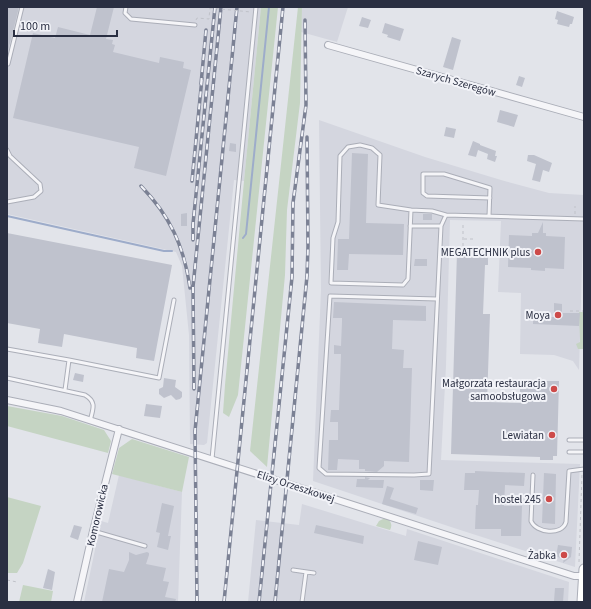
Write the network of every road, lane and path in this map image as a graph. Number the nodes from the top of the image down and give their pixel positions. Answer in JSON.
{"nodes":[{"id":1,"x":22,"y":7,"type":"edge"},
{"id":2,"x":126,"y":7,"type":"edge"},
{"id":3,"x":256,"y":7,"type":"edge"},
{"id":4,"x":251,"y":12,"type":"dead end"},
{"id":5,"x":201,"y":18,"type":"dead end"},
{"id":6,"x":195,"y":25,"type":"dead end"},
{"id":7,"x":328,"y":45,"type":"dead end"},
{"id":8,"x":8,"y":64,"type":"dead end"},
{"id":9,"x":584,"y":117,"type":"edge"},
{"id":10,"x":7,"y":150,"type":"edge"},
{"id":11,"x":490,"y":198,"type":"junction"},
{"id":12,"x":7,"y":202,"type":"edge"},
{"id":13,"x":575,"y":206,"type":"dead end"},
{"id":14,"x":411,"y":210,"type":"junction"},
{"id":15,"x":576,"y":212,"type":"dead end"},
{"id":16,"x":446,"y":215,"type":"junction"},
{"id":17,"x":489,"y":216,"type":"junction"},
{"id":18,"x":584,"y":219,"type":"edge"},
{"id":19,"x":464,"y":224,"type":"dead end"},
{"id":20,"x":410,"y":226,"type":"junction"},
{"id":21,"x":441,"y":226,"type":"junction"},
{"id":22,"x":463,"y":239,"type":"junction"},
{"id":23,"x":474,"y":239,"type":"dead end"},
{"id":24,"x":453,"y":248,"type":"dead end"},
{"id":25,"x":437,"y":299,"type":"junction"},
{"id":26,"x":174,"y":300,"type":"dead end"},
{"id":27,"x":570,"y":311,"type":"dead end"},
{"id":28,"x":584,"y":311,"type":"edge"},
{"id":29,"x":7,"y":348,"type":"edge"},
{"id":30,"x":69,"y":360,"type":"junction"},
{"id":31,"x":7,"y":378,"type":"edge"},
{"id":32,"x":65,"y":390,"type":"junction"},
{"id":33,"x":7,"y":400,"type":"edge"},
{"id":34,"x":90,"y":421,"type":"junction"},
{"id":35,"x":119,"y":429,"type":"junction"},
{"id":36,"x":569,"y":440,"type":"dead end"},
{"id":37,"x":584,"y":440,"type":"edge"},
{"id":38,"x":568,"y":452,"type":"dead end"},
{"id":39,"x":584,"y":452,"type":"edge"},
{"id":40,"x":212,"y":459,"type":"junction"},
{"id":41,"x":583,"y":469,"type":"edge"},
{"id":42,"x":533,"y":475,"type":"dead end"},
{"id":43,"x":93,"y":531,"type":"junction"},
{"id":44,"x":145,"y":546,"type":"dead end"},
{"id":45,"x":582,"y":566,"type":"edge"},
{"id":46,"x":293,"y":570,"type":"dead end"},
{"id":47,"x":306,"y":572,"type":"junction"},
{"id":48,"x":314,"y":573,"type":"dead end"},
{"id":49,"x":584,"y":576,"type":"edge"},
{"id":50,"x":7,"y":580,"type":"edge"},
{"id":51,"x":17,"y":582,"type":"dead end"},
{"id":52,"x":77,"y":602,"type":"edge"},
{"id":53,"x":302,"y":602,"type":"edge"},
{"id":54,"x":582,"y":602,"type":"edge"}],
"edges":[{"from":1,"to":8,"type":"lane"},
{"from":2,"to":6,"type":"lane"},
{"from":3,"to":40,"type":"lane"},
{"from":4,"to":5,"type":"path","bridge":true},
{"from":7,"to":9,"type":"street","name":"Szarych Szeregów"},
{"from":10,"to":12,"type":"lane"},
{"from":11,"to":11,"type":"lane"},
{"from":11,"to":17,"type":"lane"},
{"from":13,"to":15,"type":"path"},
{"from":14,"to":16,"type":"lane"},
{"from":14,"to":20,"type":"lane"},
{"from":14,"to":20,"type":"lane"},
{"from":16,"to":17,"type":"lane"},
{"from":16,"to":21,"type":"lane"},
{"from":17,"to":18,"type":"lane"},
{"from":19,"to":22,"type":"path"},
{"from":20,"to":21,"type":"lane"},
{"from":21,"to":25,"type":"lane"},
{"from":22,"to":23,"type":"path"},
{"from":22,"to":24,"type":"path"},
{"from":25,"to":25,"type":"lane"},
{"from":26,"to":30,"type":"lane"},
{"from":27,"to":28,"type":"path"},
{"from":29,"to":30,"type":"lane"},
{"from":30,"to":32,"type":"lane"},
{"from":31,"to":32,"type":"lane"},
{"from":32,"to":34,"type":"lane"},
{"from":33,"to":34,"type":"street","name":"Elizy Orzeszkowej"},
{"from":34,"to":35,"type":"street","name":"Elizy Orzeszkowej"},
{"from":35,"to":40,"type":"street","name":"Elizy Orzeszkowej"},
{"from":35,"to":43,"type":"street","name":"Komorowicka"},
{"from":36,"to":37,"type":"lane"},
{"from":38,"to":39,"type":"lane"},
{"from":40,"to":49,"type":"street","name":"Elizy Orzeszkowej"},
{"from":41,"to":42,"type":"lane"},
{"from":41,"to":45,"type":"path"},
{"from":43,"to":44,"type":"lane"},
{"from":43,"to":52,"type":"street","name":"Komorowicka"},
{"from":45,"to":49,"type":"street"},
{"from":46,"to":47,"type":"lane"},
{"from":47,"to":48,"type":"lane"},
{"from":47,"to":53,"type":"lane"},
{"from":49,"to":54,"type":"street"},
{"from":50,"to":51,"type":"path"}]}
